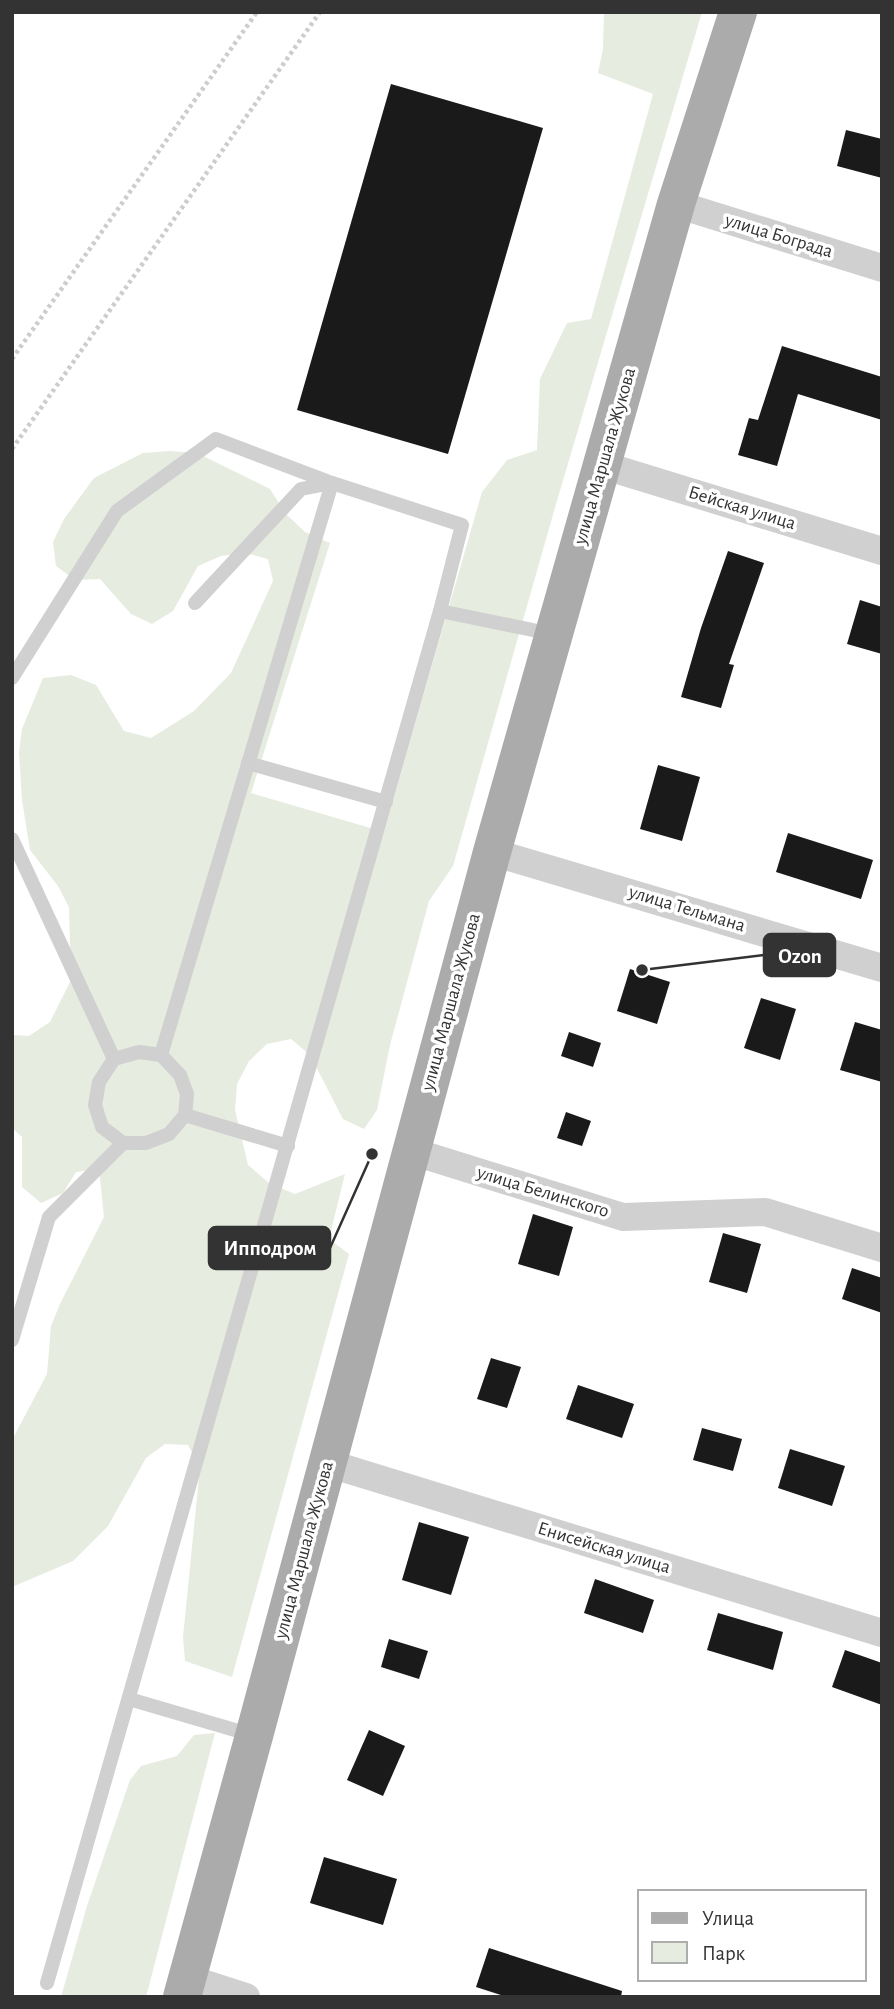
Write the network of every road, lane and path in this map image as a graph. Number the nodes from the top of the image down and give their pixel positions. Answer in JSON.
{"nodes":[{"id":1,"x":257,"y":12,"type":"edge"},
{"id":2,"x":320,"y":12,"type":"edge"},
{"id":3,"x":738,"y":12,"type":"edge"},
{"id":4,"x":676,"y":204,"type":"junction"},
{"id":5,"x":882,"y":268,"type":"edge"},
{"id":6,"x":12,"y":359,"type":"edge"},
{"id":7,"x":12,"y":449,"type":"edge"},
{"id":8,"x":602,"y":465,"type":"junction"},
{"id":9,"x":332,"y":483,"type":"junction"},
{"id":10,"x":882,"y":551,"type":"edge"},
{"id":11,"x":195,"y":603,"type":"dead end"},
{"id":12,"x":440,"y":611,"type":"junction"},
{"id":13,"x":554,"y":635,"type":"junction"},
{"id":14,"x":12,"y":678,"type":"edge"},
{"id":15,"x":248,"y":764,"type":"junction"},
{"id":16,"x":386,"y":802,"type":"junction"},
{"id":17,"x":12,"y":839,"type":"edge"},
{"id":18,"x":492,"y":852,"type":"junction"},
{"id":19,"x":882,"y":968,"type":"edge"},
{"id":20,"x":161,"y":1055,"type":"junction"},
{"id":21,"x":114,"y":1059,"type":"junction"},
{"id":22,"x":185,"y":1115,"type":"junction"},
{"id":23,"x":123,"y":1143,"type":"junction"},
{"id":24,"x":288,"y":1146,"type":"junction"},
{"id":25,"x":411,"y":1152,"type":"junction"},
{"id":26,"x":882,"y":1248,"type":"edge"},
{"id":27,"x":12,"y":1340,"type":"edge"},
{"id":28,"x":327,"y":1463,"type":"junction"},
{"id":29,"x":882,"y":1633,"type":"edge"},
{"id":30,"x":129,"y":1699,"type":"junction"},
{"id":31,"x":254,"y":1736,"type":"junction"},
{"id":32,"x":47,"y":1983,"type":"dead end"},
{"id":33,"x":184,"y":1987,"type":"edge"},
{"id":34,"x":246,"y":1997,"type":"edge"}],
"edges":[{"from":1,"to":6,"type":"path"},
{"from":2,"to":7,"type":"path"},
{"from":3,"to":4,"type":"main road","name":"улица Маршала Жукова"},
{"from":4,"to":5,"type":"street","name":"улица Бограда"},
{"from":4,"to":8,"type":"main road","name":"улица Маршала Жукова"},
{"from":8,"to":10,"type":"street","name":"Бейская улица"},
{"from":8,"to":13,"type":"main road","name":"улица Маршала Жукова"},
{"from":9,"to":11,"type":"lane"},
{"from":9,"to":12,"type":"lane"},
{"from":9,"to":14,"type":"lane"},
{"from":9,"to":15,"type":"lane"},
{"from":12,"to":13,"type":"lane"},
{"from":12,"to":16,"type":"lane"},
{"from":13,"to":18,"type":"main road","name":"улица Маршала Жукова"},
{"from":15,"to":16,"type":"lane"},
{"from":15,"to":20,"type":"lane"},
{"from":16,"to":24,"type":"lane"},
{"from":17,"to":21,"type":"lane"},
{"from":18,"to":19,"type":"street","name":"улица Тельмана"},
{"from":18,"to":25,"type":"main road","name":"улица Маршала Жукова"},
{"from":20,"to":21,"type":"lane"},
{"from":20,"to":22,"type":"lane"},
{"from":21,"to":23,"type":"lane"},
{"from":22,"to":23,"type":"lane"},
{"from":22,"to":24,"type":"lane"},
{"from":23,"to":27,"type":"lane"},
{"from":24,"to":30,"type":"lane"},
{"from":25,"to":26,"type":"street","name":"улица Белинского"},
{"from":25,"to":28,"type":"main road","name":"улица Маршала Жукова"},
{"from":28,"to":29,"type":"street","name":"Енисейская улица"},
{"from":28,"to":31,"type":"main road","name":"улица Маршала Жукова"},
{"from":30,"to":31,"type":"lane"},
{"from":30,"to":32,"type":"lane"},
{"from":31,"to":33,"type":"main road","name":"улица Маршала Жукова"},
{"from":33,"to":34,"type":"street"}]}
